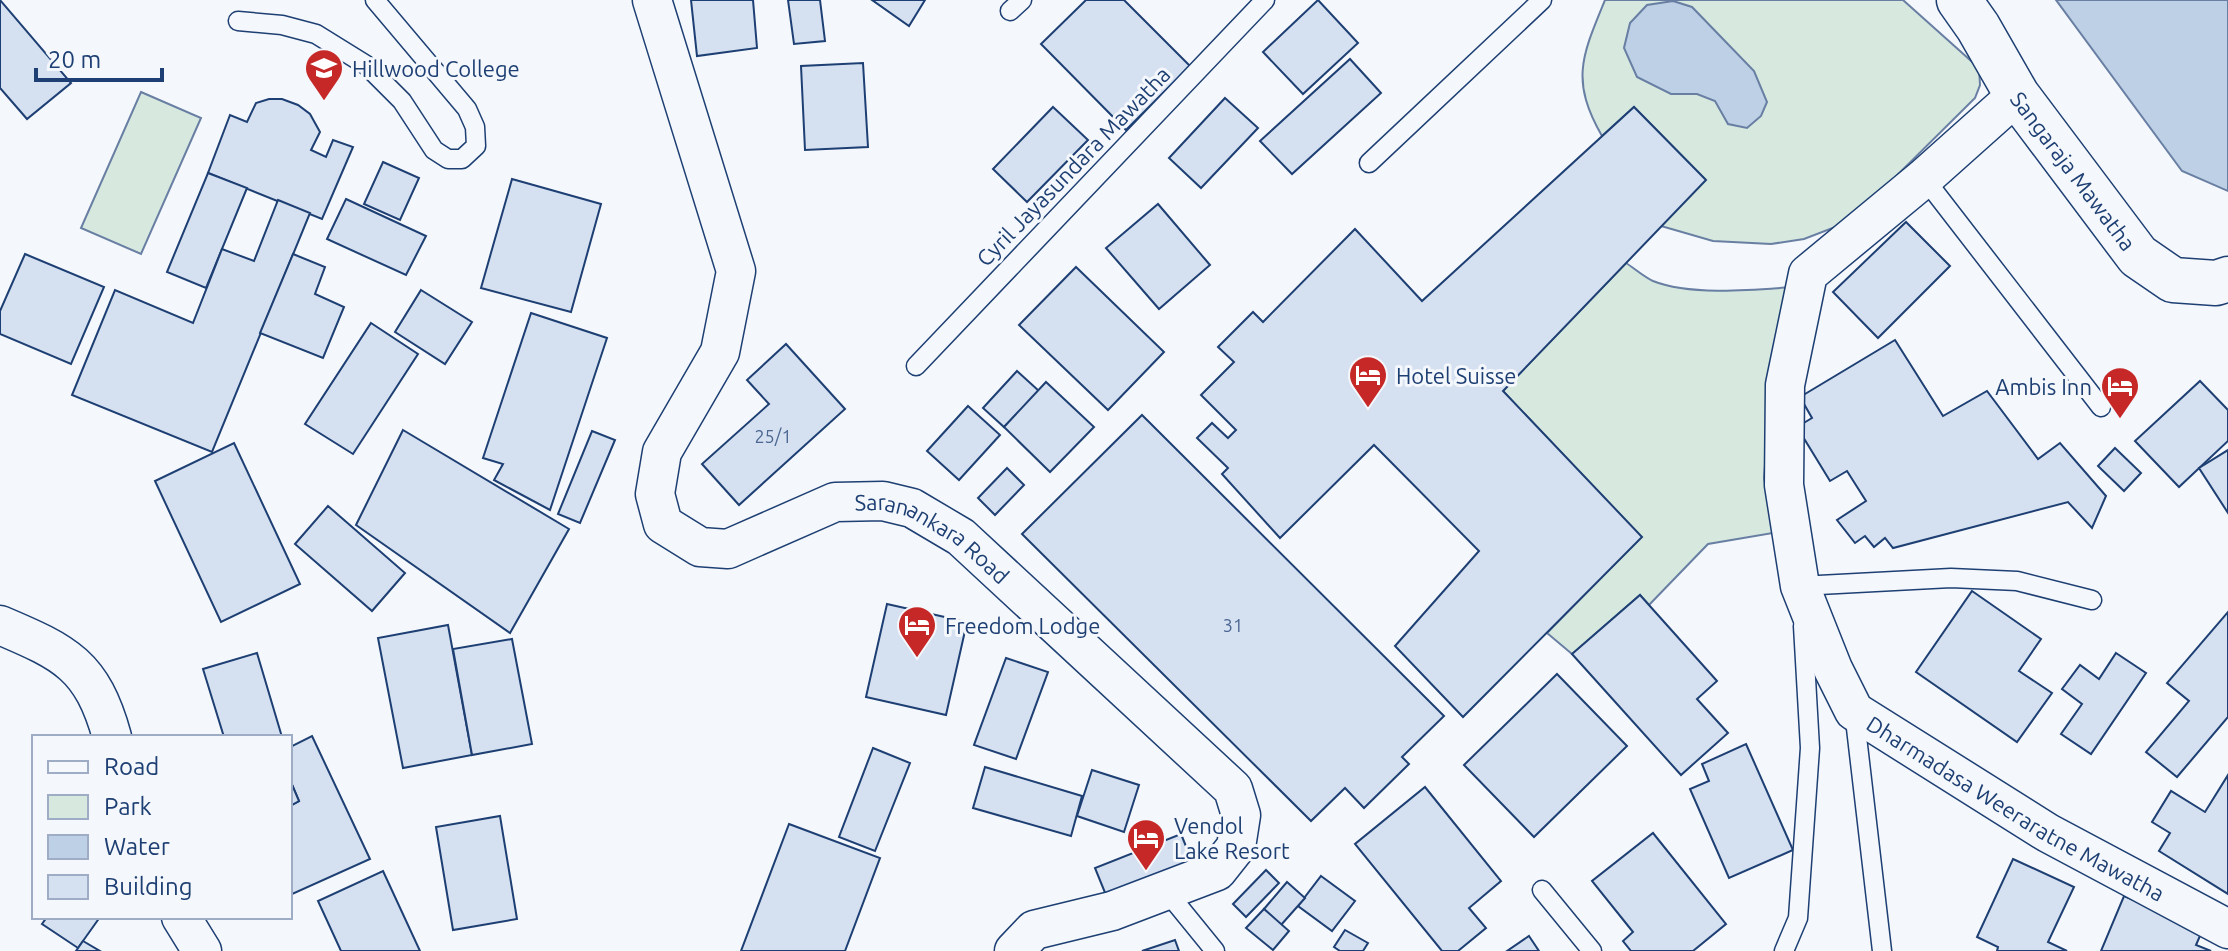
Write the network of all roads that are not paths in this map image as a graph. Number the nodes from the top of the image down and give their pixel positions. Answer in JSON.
{"nodes":[{"id":1,"x":375,"y":0,"type":"edge"},
{"id":2,"x":652,"y":0,"type":"edge"},
{"id":3,"x":1265,"y":0,"type":"edge"},
{"id":4,"x":1542,"y":0,"type":"edge"},
{"id":5,"x":1959,"y":0,"type":"edge"},
{"id":6,"x":238,"y":21,"type":"dead end"},
{"id":7,"x":2017,"y":95,"type":"junction"},
{"id":8,"x":1369,"y":163,"type":"dead end"},
{"id":9,"x":1924,"y":178,"type":"junction"},
{"id":10,"x":2228,"y":279,"type":"edge"},
{"id":11,"x":916,"y":366,"type":"dead end"},
{"id":12,"x":2101,"y":407,"type":"dead end"},
{"id":13,"x":1800,"y":586,"type":"junction"},
{"id":14,"x":2092,"y":600,"type":"dead end"},
{"id":15,"x":0,"y":625,"type":"edge"},
{"id":16,"x":1854,"y":711,"type":"junction"},
{"id":17,"x":111,"y":735,"type":"edge"},
{"id":18,"x":1542,"y":890,"type":"dead end"},
{"id":19,"x":1167,"y":892,"type":"junction"},
{"id":20,"x":182,"y":919,"type":"edge"},
{"id":21,"x":2228,"y":929,"type":"edge"},
{"id":22,"x":202,"y":951,"type":"edge"},
{"id":23,"x":1014,"y":951,"type":"edge"},
{"id":24,"x":1215,"y":951,"type":"edge"},
{"id":25,"x":1592,"y":951,"type":"edge"},
{"id":26,"x":1784,"y":951,"type":"edge"},
{"id":27,"x":1882,"y":951,"type":"edge"}],
"edges":[{"from":1,"to":6,"type":"lane"},
{"from":2,"to":19,"type":"street","name":"Saranankara Road"},
{"from":3,"to":11,"type":"lane","name":"Cyril Jayasundara Mawatha"},
{"from":4,"to":8,"type":"lane"},
{"from":5,"to":7,"type":"main road","name":"Sangaraja Mawatha"},
{"from":7,"to":9,"type":"street","name":"Dharmadasa Weeraratne Mawatha"},
{"from":7,"to":10,"type":"main road","name":"Sangaraja Mawatha"},
{"from":9,"to":12,"type":"lane"},
{"from":9,"to":13,"type":"street","name":"Dharmadasa Weeraratne Mawatha"},
{"from":13,"to":14,"type":"lane"},
{"from":13,"to":16,"type":"street","name":"Dharmadasa Weeraratne Mawatha"},
{"from":13,"to":26,"type":"lane"},
{"from":15,"to":17,"type":"street"},
{"from":16,"to":21,"type":"street","name":"Dharmadasa Weeraratne Mawatha"},
{"from":16,"to":27,"type":"lane"},
{"from":18,"to":25,"type":"lane"},
{"from":19,"to":23,"type":"street","name":"Saranankara Road"},
{"from":19,"to":24,"type":"lane"},
{"from":20,"to":22,"type":"street"}]}
